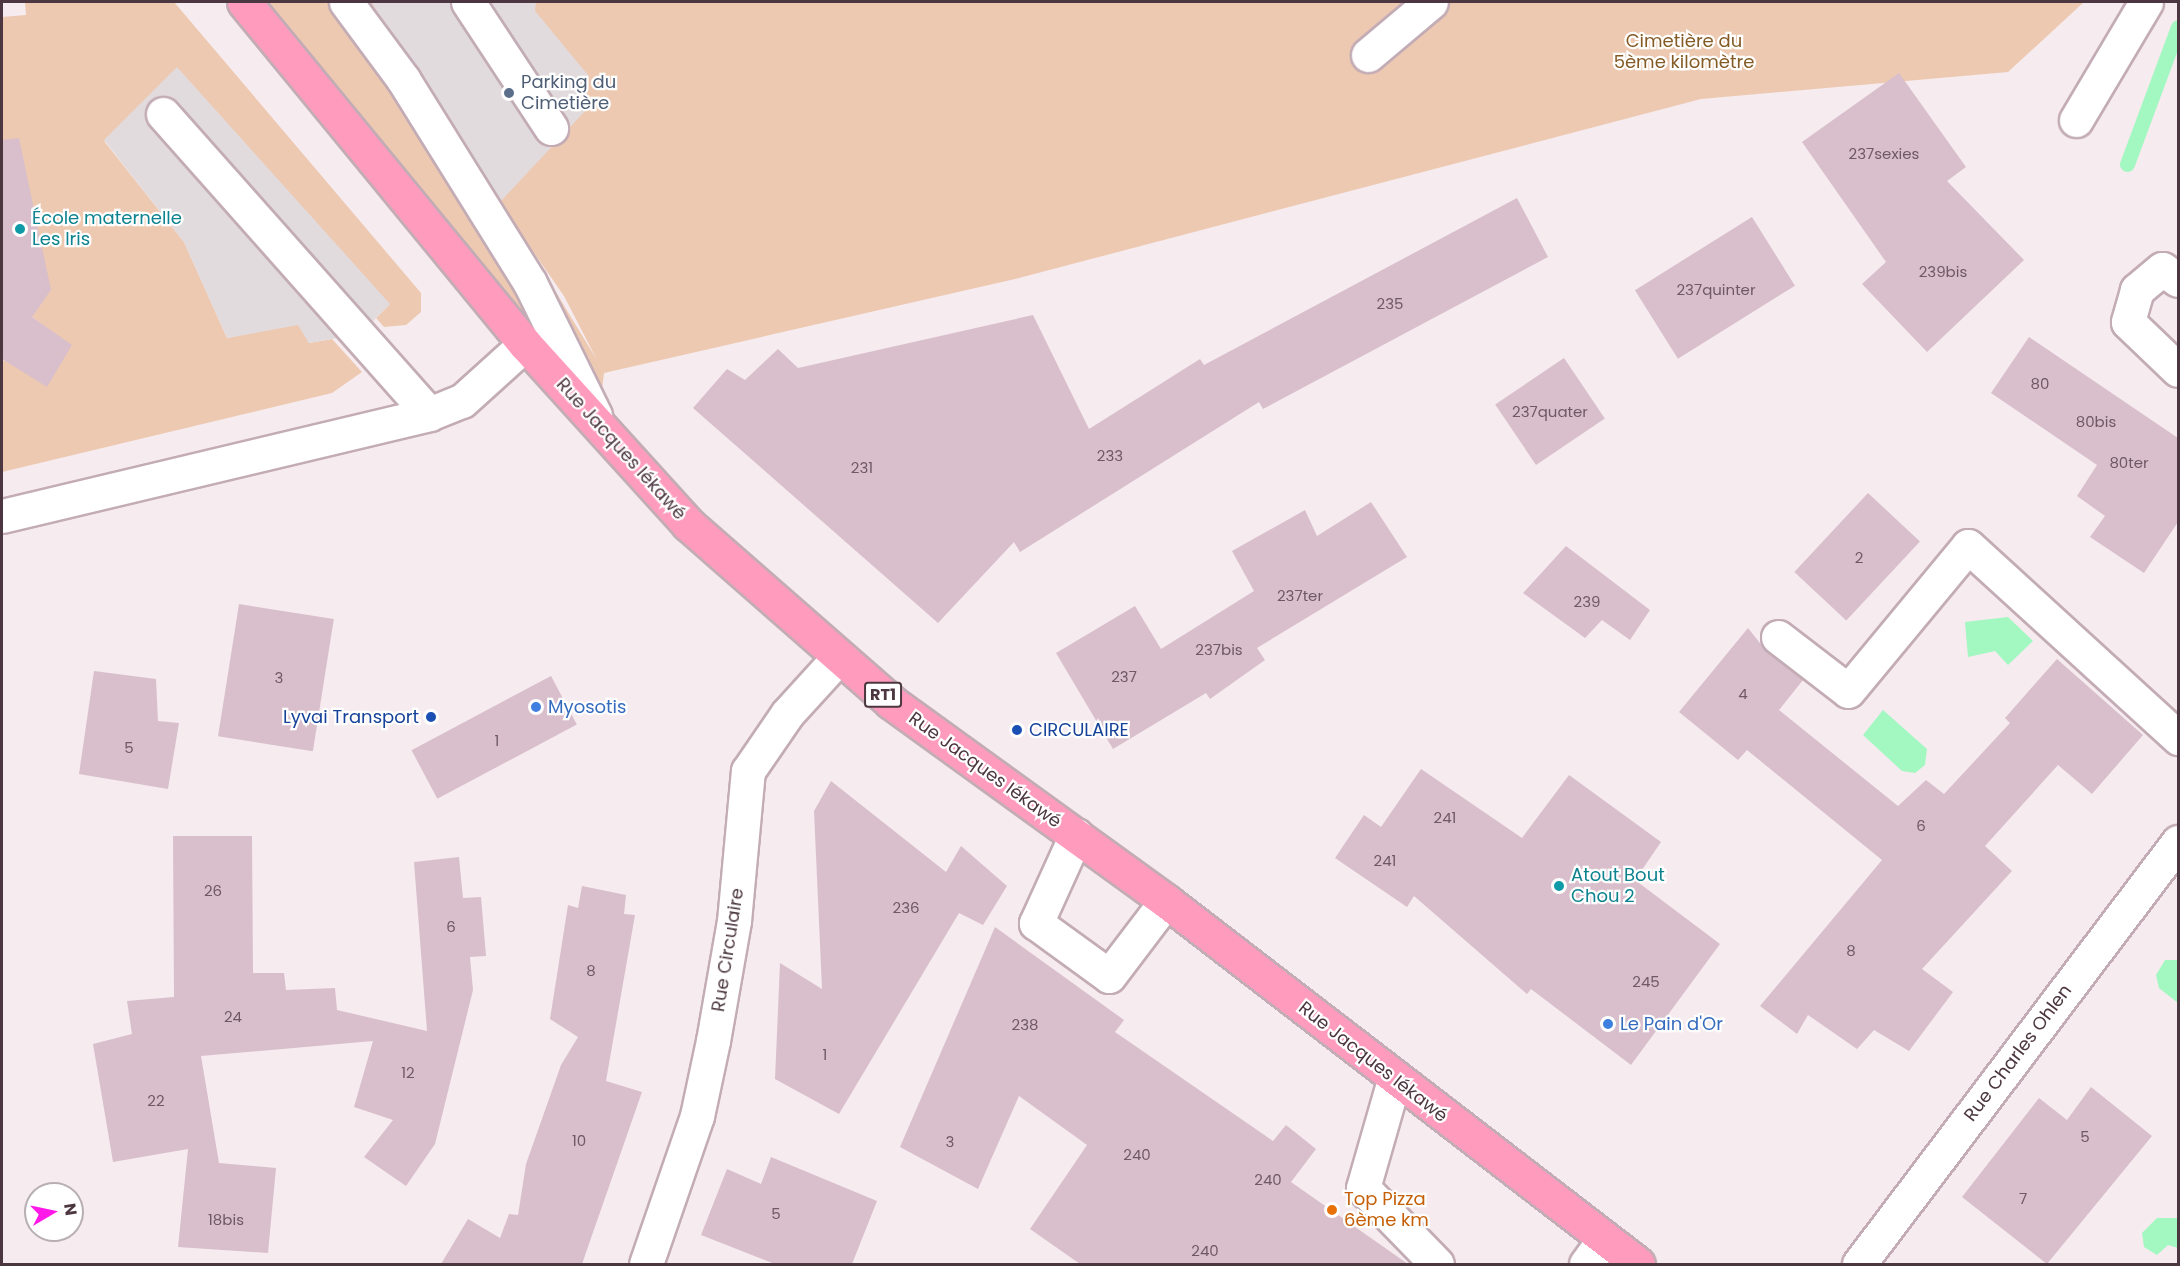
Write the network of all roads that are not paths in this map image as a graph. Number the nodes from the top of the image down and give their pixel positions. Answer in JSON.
{"nodes":[{"id":1,"x":244,"y":2,"type":"edge"},
{"id":2,"x":346,"y":2,"type":"edge"},
{"id":3,"x":468,"y":2,"type":"edge"},
{"id":4,"x":1431,"y":2,"type":"edge"},
{"id":5,"x":2146,"y":2,"type":"edge"},
{"id":6,"x":1368,"y":55,"type":"dead end"},
{"id":7,"x":163,"y":114,"type":"dead end"},
{"id":8,"x":2076,"y":120,"type":"dead end"},
{"id":9,"x":551,"y":128,"type":"dead end"},
{"id":10,"x":2178,"y":280,"type":"edge"},
{"id":11,"x":525,"y":344,"type":"junction"},
{"id":12,"x":2178,"y":370,"type":"edge"},
{"id":13,"x":429,"y":414,"type":"junction"},
{"id":14,"x":598,"y":422,"type":"junction"},
{"id":15,"x":2,"y":516,"type":"edge"},
{"id":16,"x":1778,"y":636,"type":"dead end"},
{"id":17,"x":838,"y":658,"type":"junction"},
{"id":18,"x":2178,"y":738,"type":"edge"},
{"id":19,"x":1076,"y":835,"type":"junction"},
{"id":20,"x":2178,"y":842,"type":"edge"},
{"id":21,"x":1166,"y":901,"type":"junction"},
{"id":22,"x":1394,"y":1080,"type":"junction"},
{"id":23,"x":1594,"y":1252,"type":"edge"},
{"id":24,"x":646,"y":1264,"type":"edge"},
{"id":25,"x":1437,"y":1264,"type":"edge"},
{"id":26,"x":1638,"y":1264,"type":"edge"},
{"id":27,"x":1859,"y":1264,"type":"edge"}],
"edges":[{"from":1,"to":11,"type":"main road","name":"Rue Jacques Iékawé","number":"RT1"},
{"from":2,"to":14,"type":"street"},
{"from":3,"to":9,"type":"street"},
{"from":4,"to":6,"type":"street"},
{"from":5,"to":8,"type":"street"},
{"from":7,"to":13,"type":"street"},
{"from":10,"to":12,"type":"street"},
{"from":11,"to":13,"type":"street"},
{"from":11,"to":14,"type":"main road","name":"Rue Jacques Iékawé","number":"RT1"},
{"from":13,"to":15,"type":"street"},
{"from":14,"to":17,"type":"main road","name":"Rue Jacques Iékawé","number":"RT1"},
{"from":16,"to":18,"type":"street"},
{"from":17,"to":19,"type":"main road","name":"Rue Jacques Iékawé","number":"RT1"},
{"from":17,"to":24,"type":"street","name":"Rue Circulaire"},
{"from":19,"to":21,"type":"main road","name":"Rue Jacques Iékawé","number":"RT1"},
{"from":19,"to":21,"type":"street"},
{"from":20,"to":27,"type":"street","name":"Rue Charles Ohlen"},
{"from":21,"to":22,"type":"main road","name":"Rue Jacques Iékawé","number":"RT1"},
{"from":22,"to":23,"type":"main road","name":"Rue Jacques Iékawé","number":"RT1"},
{"from":22,"to":25,"type":"street"},
{"from":23,"to":26,"type":"main road","name":"Rue Jacques Iékawé","number":"RT1"}]}
